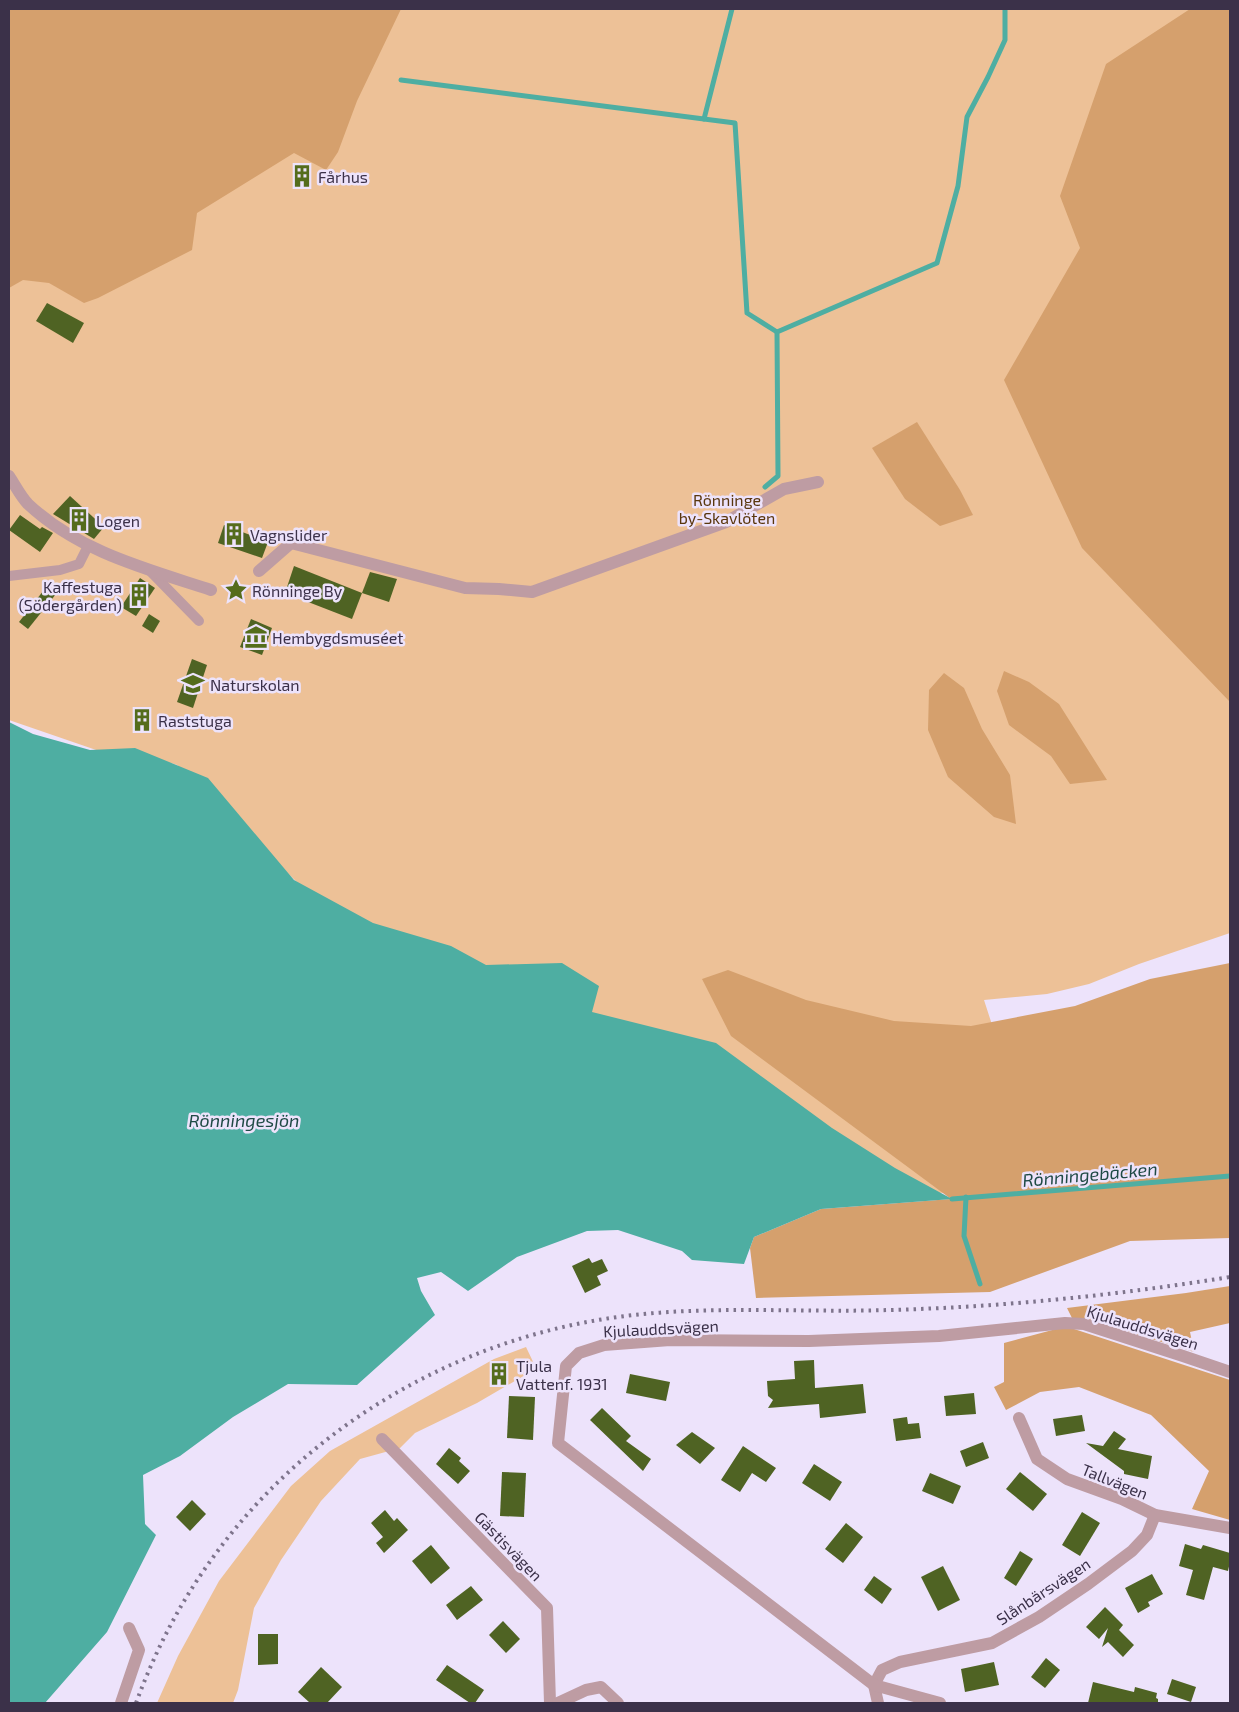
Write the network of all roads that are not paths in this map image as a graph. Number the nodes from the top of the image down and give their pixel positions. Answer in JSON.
{"nodes":[{"id":1,"x":9,"y":476,"type":"edge"},
{"id":2,"x":818,"y":482,"type":"dead end"},
{"id":3,"x":88,"y":546,"type":"junction"},
{"id":4,"x":148,"y":570,"type":"junction"},
{"id":5,"x":259,"y":570,"type":"dead end"},
{"id":6,"x":9,"y":576,"type":"edge"},
{"id":7,"x":211,"y":590,"type":"dead end"},
{"id":8,"x":200,"y":621,"type":"dead end"},
{"id":9,"x":1230,"y":1372,"type":"edge"},
{"id":10,"x":1019,"y":1418,"type":"dead end"},
{"id":11,"x":382,"y":1439,"type":"dead end"},
{"id":12,"x":1155,"y":1514,"type":"junction"},
{"id":13,"x":1230,"y":1528,"type":"edge"},
{"id":14,"x":129,"y":1628,"type":"dead end"},
{"id":15,"x":874,"y":1685,"type":"junction"},
{"id":16,"x":121,"y":1703,"type":"edge"},
{"id":17,"x":550,"y":1703,"type":"edge"},
{"id":18,"x":558,"y":1703,"type":"edge"},
{"id":19,"x":618,"y":1703,"type":"edge"},
{"id":20,"x":878,"y":1703,"type":"edge"},
{"id":21,"x":940,"y":1703,"type":"edge"}],
"edges":[{"from":1,"to":3,"type":"street"},
{"from":2,"to":5,"type":"street"},
{"from":3,"to":4,"type":"street"},
{"from":3,"to":6,"type":"lane"},
{"from":4,"to":7,"type":"street"},
{"from":4,"to":8,"type":"lane"},
{"from":9,"to":15,"type":"street","name":"Kjulauddsvägen"},
{"from":10,"to":12,"type":"street","name":"Tallvägen"},
{"from":11,"to":17,"type":"street","name":"Gästisvägen"},
{"from":12,"to":13,"type":"street","name":"Tallvägen"},
{"from":12,"to":15,"type":"street","name":"Slånbärsvägen"},
{"from":14,"to":16,"type":"street"},
{"from":15,"to":20,"type":"street"},
{"from":15,"to":21,"type":"street"},
{"from":18,"to":19,"type":"street"}]}
